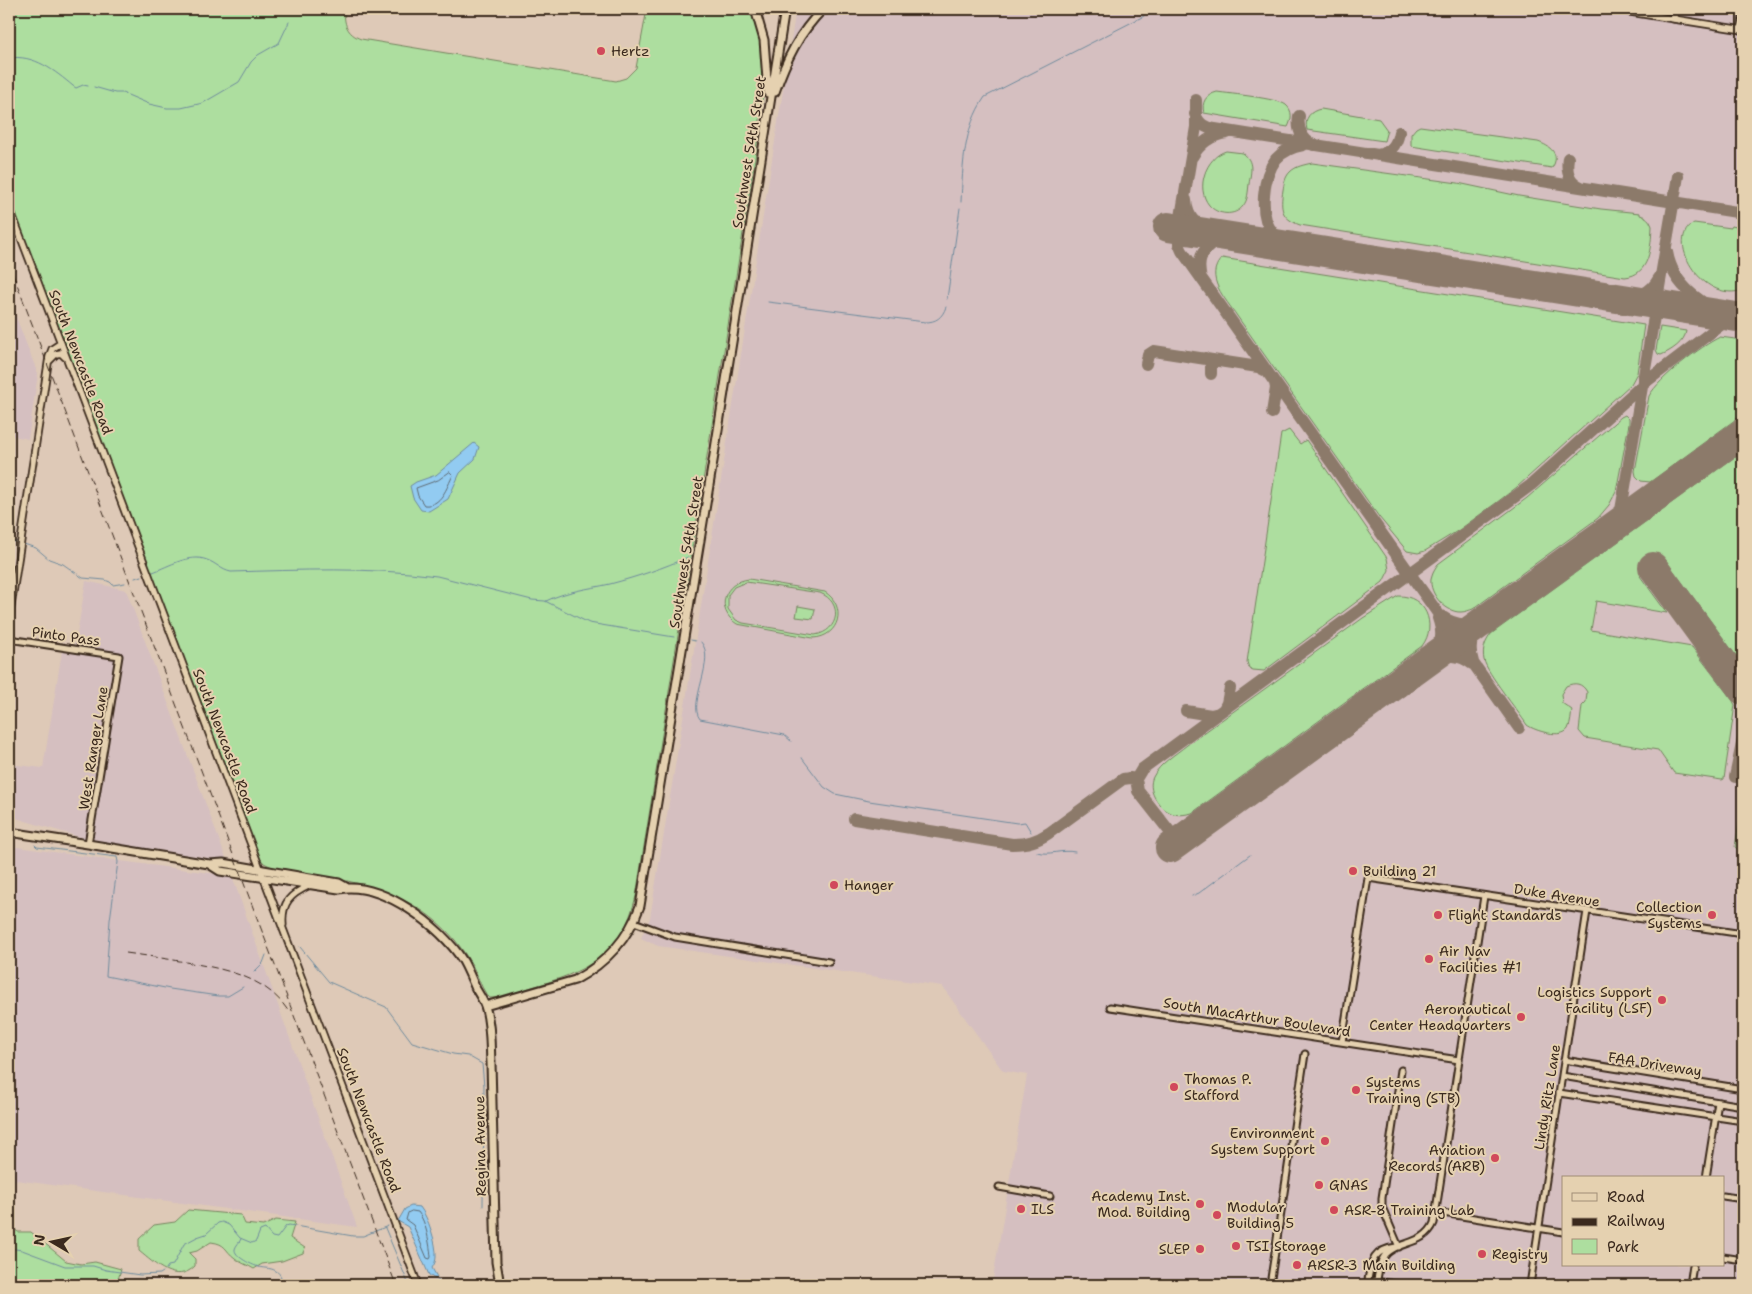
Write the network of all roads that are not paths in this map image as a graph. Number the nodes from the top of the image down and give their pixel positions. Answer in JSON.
{"nodes":[{"id":1,"x":755,"y":9,"type":"edge"},
{"id":2,"x":785,"y":9,"type":"edge"},
{"id":3,"x":822,"y":9,"type":"edge"},
{"id":4,"x":1611,"y":9,"type":"edge"},
{"id":5,"x":1675,"y":9,"type":"edge"},
{"id":6,"x":1743,"y":17,"type":"edge"},
{"id":7,"x":1674,"y":19,"type":"junction"},
{"id":8,"x":1742,"y":30,"type":"edge"},
{"id":9,"x":768,"y":108,"type":"junction"},
{"id":10,"x":9,"y":206,"type":"edge"},
{"id":11,"x":61,"y":343,"type":"junction"},
{"id":12,"x":67,"y":358,"type":"junction"},
{"id":13,"x":48,"y":363,"type":"junction"},
{"id":14,"x":9,"y":619,"type":"edge"},
{"id":15,"x":9,"y":639,"type":"edge"},
{"id":16,"x":119,"y":656,"type":"joint"},
{"id":17,"x":9,"y":832,"type":"edge"},
{"id":18,"x":88,"y":844,"type":"junction"},
{"id":19,"x":209,"y":864,"type":"junction"},
{"id":20,"x":260,"y":869,"type":"junction"},
{"id":21,"x":263,"y":878,"type":"junction"},
{"id":22,"x":310,"y":884,"type":"junction"},
{"id":23,"x":346,"y":887,"type":"junction"},
{"id":24,"x":1484,"y":896,"type":"junction"},
{"id":25,"x":1587,"y":911,"type":"junction"},
{"id":26,"x":634,"y":922,"type":"junction"},
{"id":27,"x":284,"y":932,"type":"junction"},
{"id":28,"x":1743,"y":934,"type":"edge"},
{"id":29,"x":829,"y":962,"type":"dead end"},
{"id":30,"x":485,"y":1006,"type":"junction"},
{"id":31,"x":1110,"y":1007,"type":"dead end"},
{"id":32,"x":1342,"y":1042,"type":"junction"},
{"id":33,"x":1305,"y":1054,"type":"dead end"},
{"id":34,"x":1458,"y":1060,"type":"junction"},
{"id":35,"x":1564,"y":1060,"type":"junction"},
{"id":36,"x":1401,"y":1070,"type":"dead end"},
{"id":37,"x":1562,"y":1076,"type":"junction"},
{"id":38,"x":1743,"y":1089,"type":"edge"},
{"id":39,"x":1559,"y":1094,"type":"junction"},
{"id":40,"x":1718,"y":1102,"type":"junction"},
{"id":41,"x":1743,"y":1106,"type":"edge"},
{"id":42,"x":1716,"y":1117,"type":"junction"},
{"id":43,"x":1743,"y":1121,"type":"edge"},
{"id":44,"x":1706,"y":1176,"type":"edge"},
{"id":45,"x":998,"y":1187,"type":"dead end"},
{"id":46,"x":1050,"y":1196,"type":"dead end"},
{"id":47,"x":1724,"y":1196,"type":"edge"},
{"id":48,"x":1743,"y":1199,"type":"edge"},
{"id":49,"x":1436,"y":1212,"type":"junction"},
{"id":50,"x":1539,"y":1229,"type":"junction"},
{"id":51,"x":1562,"y":1232,"type":"edge"},
{"id":52,"x":1399,"y":1247,"type":"junction"},
{"id":53,"x":1724,"y":1257,"type":"edge"},
{"id":54,"x":1743,"y":1260,"type":"edge"},
{"id":55,"x":1693,"y":1266,"type":"edge"},
{"id":56,"x":1368,"y":1282,"type":"edge"},
{"id":57,"x":1376,"y":1283,"type":"edge"},
{"id":58,"x":418,"y":1285,"type":"edge"},
{"id":59,"x":500,"y":1285,"type":"edge"},
{"id":60,"x":1270,"y":1285,"type":"edge"},
{"id":61,"x":1403,"y":1285,"type":"edge"},
{"id":62,"x":1530,"y":1285,"type":"edge"},
{"id":63,"x":1690,"y":1285,"type":"edge"}],
"edges":[{"from":1,"to":9,"type":"main road"},
{"from":2,"to":9,"type":"main road","name":"Southwest 54th Street"},
{"from":3,"to":9,"type":"main road"},
{"from":4,"to":7,"type":"street"},
{"from":5,"to":7,"type":"street"},
{"from":6,"to":8,"type":"street"},
{"from":7,"to":8,"type":"street"},
{"from":9,"to":26,"type":"main road","name":"Southwest 54th Street"},
{"from":10,"to":11,"type":"street","name":"South Newcastle Road"},
{"from":11,"to":12,"type":"street","name":"South Newcastle Road"},
{"from":11,"to":13,"type":"street"},
{"from":12,"to":13,"type":"street"},
{"from":12,"to":20,"type":"street","name":"South Newcastle Road"},
{"from":13,"to":14,"type":"street"},
{"from":15,"to":16,"type":"street","name":"Pinto Pass"},
{"from":16,"to":18,"type":"street","name":"West Ranger Lane"},
{"from":17,"to":18,"type":"main road"},
{"from":18,"to":19,"type":"main road"},
{"from":19,"to":20,"type":"main road"},
{"from":19,"to":21,"type":"main road"},
{"from":20,"to":21,"type":"street","name":"South Newcastle Road"},
{"from":20,"to":23,"type":"main road"},
{"from":21,"to":22,"type":"main road"},
{"from":21,"to":27,"type":"street","name":"South Newcastle Road"},
{"from":22,"to":23,"type":"main road"},
{"from":22,"to":27,"type":"street"},
{"from":23,"to":30,"type":"main road"},
{"from":24,"to":25,"type":"street","name":"Duke Avenue"},
{"from":24,"to":32,"type":"street","name":"Duke Avenue"},
{"from":24,"to":34,"type":"street"},
{"from":25,"to":28,"type":"street","name":"Duke Avenue"},
{"from":25,"to":35,"type":"street","name":"Lindy Ritz Lane"},
{"from":26,"to":29,"type":"street"},
{"from":26,"to":30,"type":"main road","name":"Southwest 54th Street"},
{"from":27,"to":58,"type":"street","name":"South Newcastle Road"},
{"from":30,"to":59,"type":"main road","name":"Regina Avenue"},
{"from":31,"to":32,"type":"street","name":"South MacArthur Boulevard"},
{"from":32,"to":34,"type":"street","name":"South MacArthur Boulevard"},
{"from":33,"to":60,"type":"street"},
{"from":34,"to":49,"type":"street"},
{"from":35,"to":37,"type":"street","name":"Lindy Ritz Lane"},
{"from":35,"to":38,"type":"street","name":"FAA Driveway"},
{"from":36,"to":52,"type":"street"},
{"from":37,"to":39,"type":"street","name":"Lindy Ritz Lane"},
{"from":37,"to":40,"type":"street"},
{"from":39,"to":42,"type":"street"},
{"from":39,"to":50,"type":"street","name":"Lindy Ritz Lane"},
{"from":40,"to":41,"type":"street"},
{"from":40,"to":42,"type":"street"},
{"from":42,"to":43,"type":"street"},
{"from":42,"to":44,"type":"street"},
{"from":45,"to":46,"type":"street"},
{"from":47,"to":48,"type":"street"},
{"from":49,"to":50,"type":"street"},
{"from":49,"to":52,"type":"street"},
{"from":50,"to":51,"type":"street"},
{"from":50,"to":62,"type":"street","name":"Lindy Ritz Lane"},
{"from":52,"to":56,"type":"street"},
{"from":52,"to":57,"type":"street"},
{"from":53,"to":54,"type":"street"},
{"from":55,"to":63,"type":"street"},
{"from":56,"to":57,"type":"street"},
{"from":57,"to":61,"type":"street"}]}
